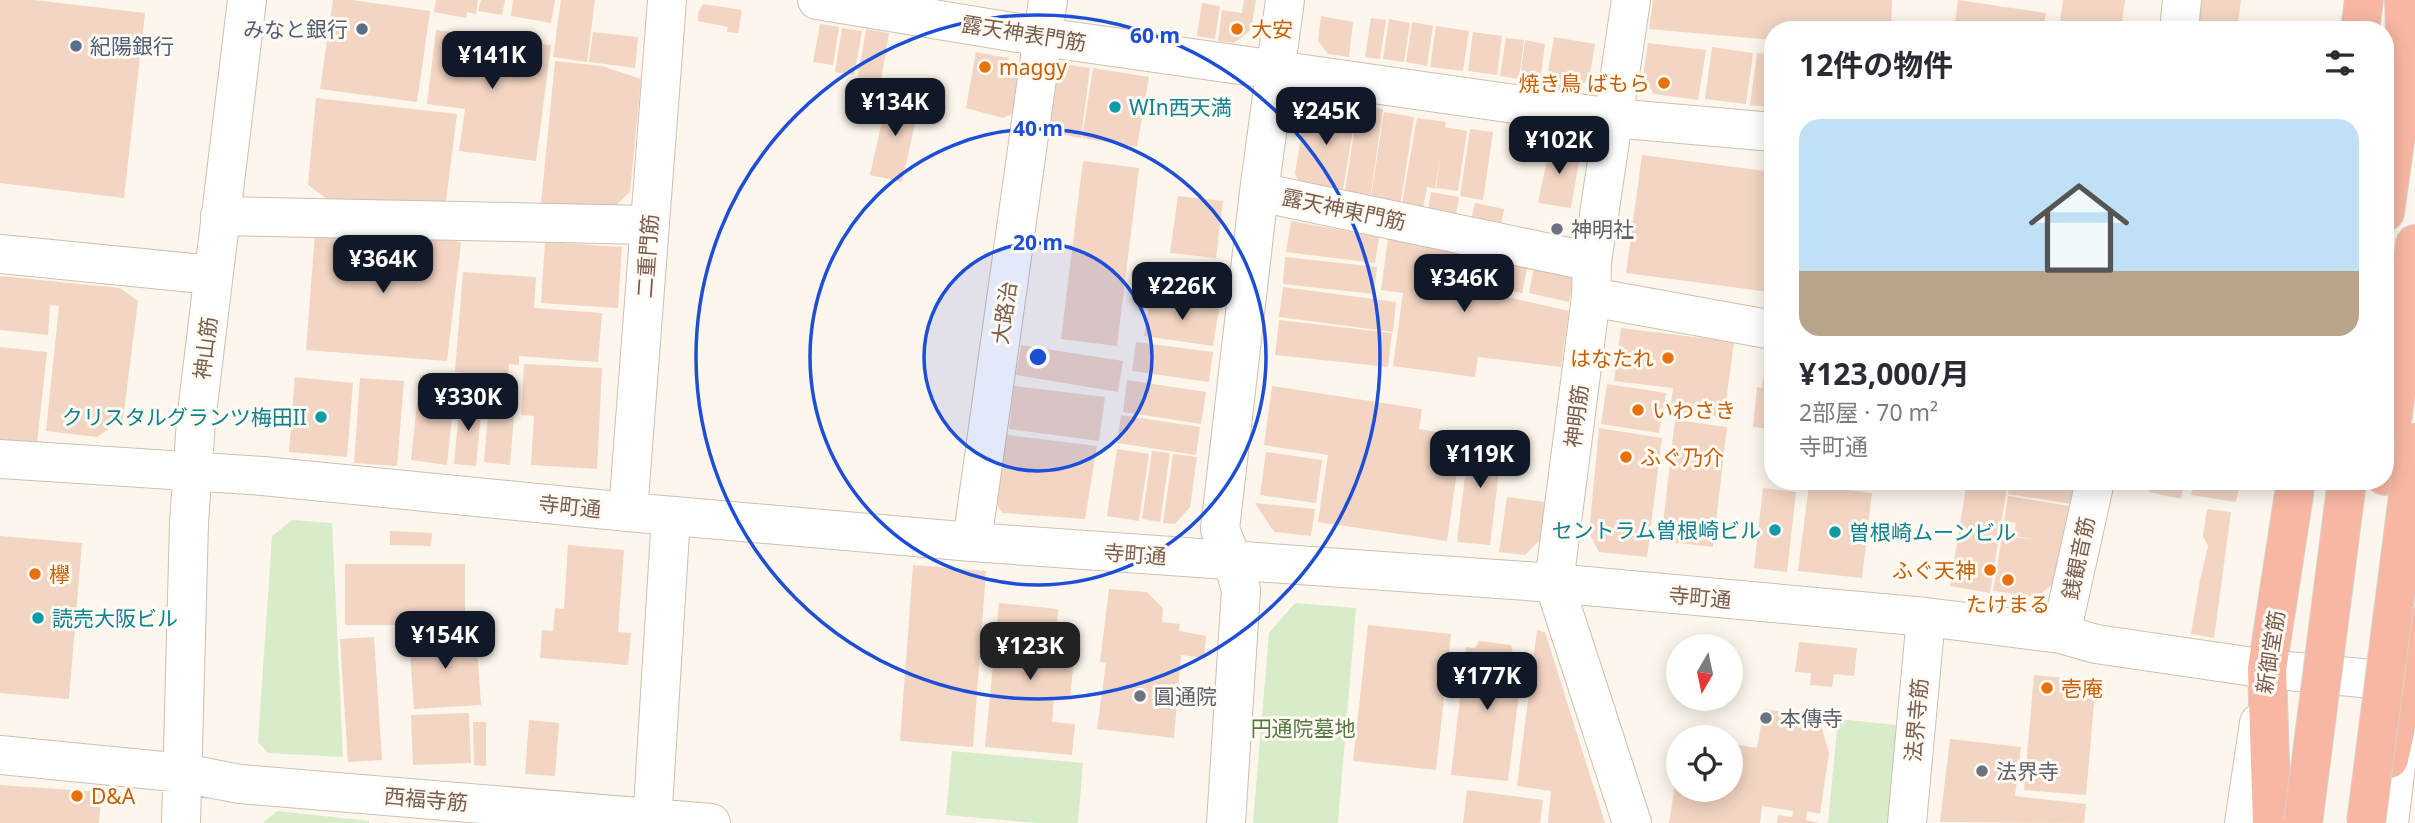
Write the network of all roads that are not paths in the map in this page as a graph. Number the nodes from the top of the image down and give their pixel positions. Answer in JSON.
{"nodes":[{"id":1,"x":247,"y":0,"type":"edge"},
{"id":2,"x":667,"y":0,"type":"edge"},
{"id":3,"x":817,"y":0,"type":"edge"},
{"id":4,"x":1048,"y":0,"type":"edge"},
{"id":5,"x":1285,"y":0,"type":"edge"},
{"id":6,"x":1631,"y":0,"type":"edge"},
{"id":7,"x":2182,"y":0,"type":"edge"},
{"id":8,"x":2364,"y":0,"type":"edge"},
{"id":9,"x":2404,"y":0,"type":"edge"},
{"id":10,"x":2180,"y":21,"type":"edge"},
{"id":11,"x":2361,"y":21,"type":"edge"},
{"id":12,"x":1043,"y":37,"type":"junction"},
{"id":13,"x":1275,"y":69,"type":"junction"},
{"id":14,"x":1614,"y":118,"type":"junction"},
{"id":15,"x":1764,"y":131,"type":"edge"},
{"id":16,"x":2394,"y":148,"type":"edge"},
{"id":17,"x":1259,"y":191,"type":"junction"},
{"id":18,"x":220,"y":216,"type":"junction"},
{"id":19,"x":649,"y":225,"type":"junction"},
{"id":20,"x":2415,"y":244,"type":"edge"},
{"id":21,"x":0,"y":254,"type":"edge"},
{"id":22,"x":213,"y":275,"type":"junction"},
{"id":23,"x":1592,"y":280,"type":"junction"},
{"id":24,"x":1764,"y":328,"type":"edge"},
{"id":25,"x":2394,"y":406,"type":"edge"},
{"id":26,"x":2415,"y":442,"type":"edge"},
{"id":27,"x":0,"y":459,"type":"edge"},
{"id":28,"x":192,"y":471,"type":"junction"},
{"id":29,"x":2093,"y":490,"type":"edge"},
{"id":30,"x":2295,"y":490,"type":"edge"},
{"id":31,"x":2346,"y":490,"type":"edge"},
{"id":32,"x":2384,"y":490,"type":"edge"},
{"id":33,"x":628,"y":512,"type":"junction"},
{"id":34,"x":671,"y":516,"type":"junction"},
{"id":35,"x":972,"y":542,"type":"junction"},
{"id":36,"x":1233,"y":562,"type":"junction"},
{"id":37,"x":1554,"y":583,"type":"junction"},
{"id":38,"x":1926,"y":617,"type":"junction"},
{"id":39,"x":2415,"y":626,"type":"edge"},
{"id":40,"x":2061,"y":634,"type":"junction"},
{"id":41,"x":2267,"y":669,"type":"junction"},
{"id":42,"x":2411,"y":682,"type":"edge"},
{"id":43,"x":0,"y":755,"type":"edge"},
{"id":44,"x":183,"y":773,"type":"junction"},
{"id":45,"x":2387,"y":816,"type":"edge"},
{"id":46,"x":652,"y":820,"type":"edge"},
{"id":47,"x":181,"y":823,"type":"edge"},
{"id":48,"x":711,"y":823,"type":"edge"},
{"id":49,"x":1226,"y":823,"type":"edge"},
{"id":50,"x":1632,"y":823,"type":"edge"},
{"id":51,"x":1907,"y":823,"type":"edge"},
{"id":52,"x":2244,"y":823,"type":"edge"},
{"id":53,"x":2273,"y":823,"type":"edge"},
{"id":54,"x":2303,"y":823,"type":"edge"},
{"id":55,"x":2341,"y":823,"type":"edge"}],
"edges":[{"from":1,"to":18,"type":"street","name":"神山筋"},
{"from":2,"to":19,"type":"street","name":"二重門筋"},
{"from":3,"to":12,"type":"street","name":"露天神表門筋"},
{"from":4,"to":12,"type":"street","name":"大路治"},
{"from":5,"to":13,"type":"street"},
{"from":6,"to":14,"type":"street","name":"神明筋"},
{"from":7,"to":10,"type":"street"},
{"from":8,"to":11,"type":"highway"},
{"from":9,"to":16,"type":"highway"},
{"from":12,"to":13,"type":"street","name":"露天神表門筋"},
{"from":12,"to":35,"type":"street","name":"大路治"},
{"from":13,"to":14,"type":"street","name":"露天神表門筋"},
{"from":13,"to":17,"type":"street"},
{"from":14,"to":15,"type":"street","name":"露天神表門筋"},
{"from":14,"to":23,"type":"street","name":"神明筋"},
{"from":17,"to":23,"type":"street","name":"露天神東門筋"},
{"from":17,"to":36,"type":"street"},
{"from":18,"to":19,"type":"street"},
{"from":18,"to":22,"type":"street","name":"神山筋"},
{"from":19,"to":33,"type":"street","name":"二重門筋"},
{"from":20,"to":25,"type":"highway"},
{"from":21,"to":22,"type":"street"},
{"from":22,"to":28,"type":"street","name":"神山筋"},
{"from":23,"to":24,"type":"street","name":"露天神東門筋"},
{"from":23,"to":37,"type":"street","name":"神明筋"},
{"from":26,"to":45,"type":"highway","bridge":true},
{"from":27,"to":28,"type":"street","name":"寺町通"},
{"from":28,"to":33,"type":"street","name":"寺町通"},
{"from":28,"to":44,"type":"street","name":"神山筋"},
{"from":29,"to":40,"type":"street","name":"銭観音筋"},
{"from":30,"to":41,"type":"highway","name":"新御堂筋"},
{"from":31,"to":54,"type":"highway","bridge":true},
{"from":32,"to":55,"type":"highway"},
{"from":33,"to":34,"type":"street","name":"寺町通"},
{"from":34,"to":35,"type":"street","name":"寺町通"},
{"from":34,"to":46,"type":"street"},
{"from":35,"to":36,"type":"street","name":"寺町通"},
{"from":36,"to":37,"type":"street","name":"寺町通"},
{"from":36,"to":49,"type":"street"},
{"from":37,"to":38,"type":"street","name":"寺町通"},
{"from":37,"to":50,"type":"street","name":"神明筋"},
{"from":38,"to":40,"type":"street","name":"寺町通"},
{"from":38,"to":51,"type":"street","name":"法界寺筋"},
{"from":39,"to":42,"type":"highway"},
{"from":40,"to":41,"type":"street","name":"寺町通"},
{"from":41,"to":42,"type":"street","name":"寺町通"},
{"from":41,"to":52,"type":"street","name":"新御堂筋"},
{"from":41,"to":53,"type":"highway"},
{"from":42,"to":45,"type":"highway"},
{"from":43,"to":44,"type":"street","name":"西福寺筋"},
{"from":44,"to":46,"type":"street","name":"西福寺筋"},
{"from":44,"to":47,"type":"street","name":"神山筋"},
{"from":46,"to":48,"type":"street","name":"西福寺筋"}]}
